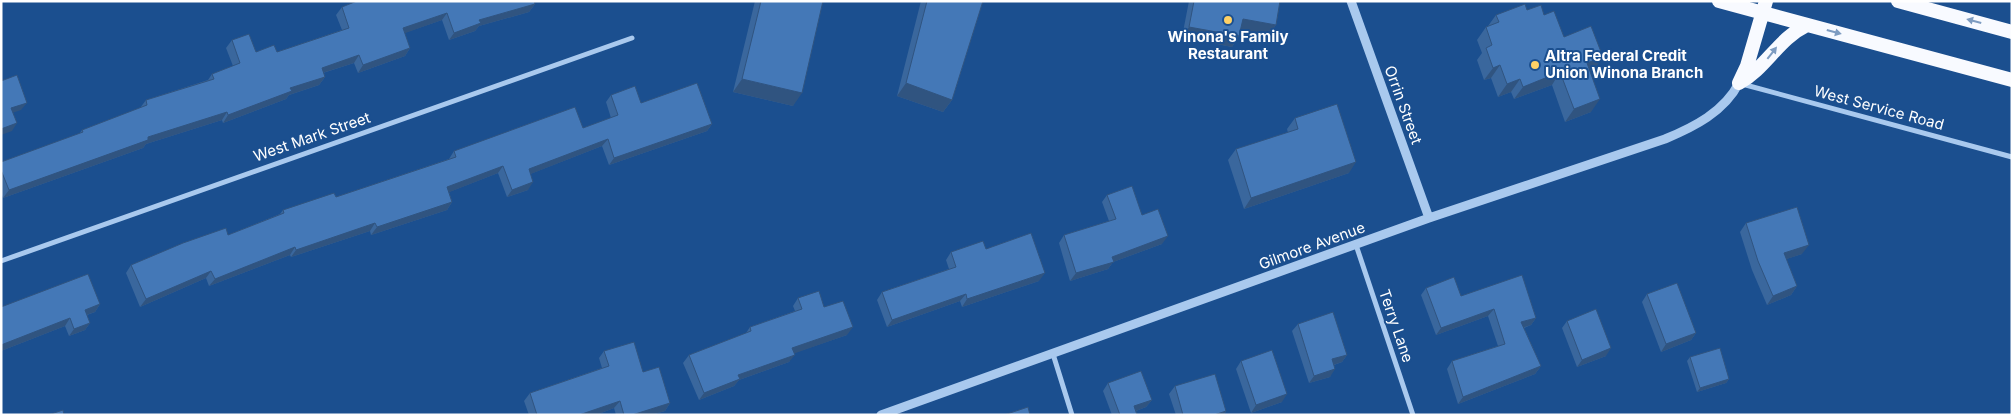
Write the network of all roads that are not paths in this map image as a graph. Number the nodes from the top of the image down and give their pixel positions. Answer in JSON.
{"nodes":[{"id":1,"x":1351,"y":1,"type":"edge"},
{"id":2,"x":1720,"y":1,"type":"edge"},
{"id":3,"x":1898,"y":1,"type":"edge"},
{"id":4,"x":1763,"y":7,"type":"edge"},
{"id":5,"x":1807,"y":25,"type":"junction"},
{"id":6,"x":2012,"y":32,"type":"edge"},
{"id":7,"x":632,"y":38,"type":"dead end"},
{"id":8,"x":2012,"y":80,"type":"edge"},
{"id":9,"x":1739,"y":83,"type":"junction"},
{"id":10,"x":2012,"y":157,"type":"edge"},
{"id":11,"x":1429,"y":218,"type":"junction"},
{"id":12,"x":1356,"y":245,"type":"junction"},
{"id":13,"x":1,"y":260,"type":"edge"},
{"id":14,"x":1053,"y":354,"type":"junction"},
{"id":15,"x":881,"y":415,"type":"edge"},
{"id":16,"x":1072,"y":415,"type":"edge"},
{"id":17,"x":1413,"y":415,"type":"edge"}],
"edges":[{"from":1,"to":11,"type":"street","name":"Orrin Street"},
{"from":2,"to":4,"type":"highway"},
{"from":6,"to":3,"type":"highway","one_way":true},
{"from":4,"to":5,"type":"highway"},
{"from":4,"to":9,"type":"highway"},
{"from":5,"to":8,"type":"highway","one_way":true},
{"from":9,"to":5,"type":"highway","one_way":true},
{"from":7,"to":13,"type":"street","name":"West Mark Street"},
{"from":9,"to":10,"type":"street","name":"West Service Road"},
{"from":9,"to":11,"type":"street","name":"Gilmore Avenue"},
{"from":11,"to":12,"type":"street","name":"Gilmore Avenue"},
{"from":12,"to":14,"type":"street","name":"Gilmore Avenue"},
{"from":12,"to":17,"type":"street","name":"Terry Lane"},
{"from":14,"to":15,"type":"street","name":"Gilmore Avenue"},
{"from":14,"to":16,"type":"street"}]}
